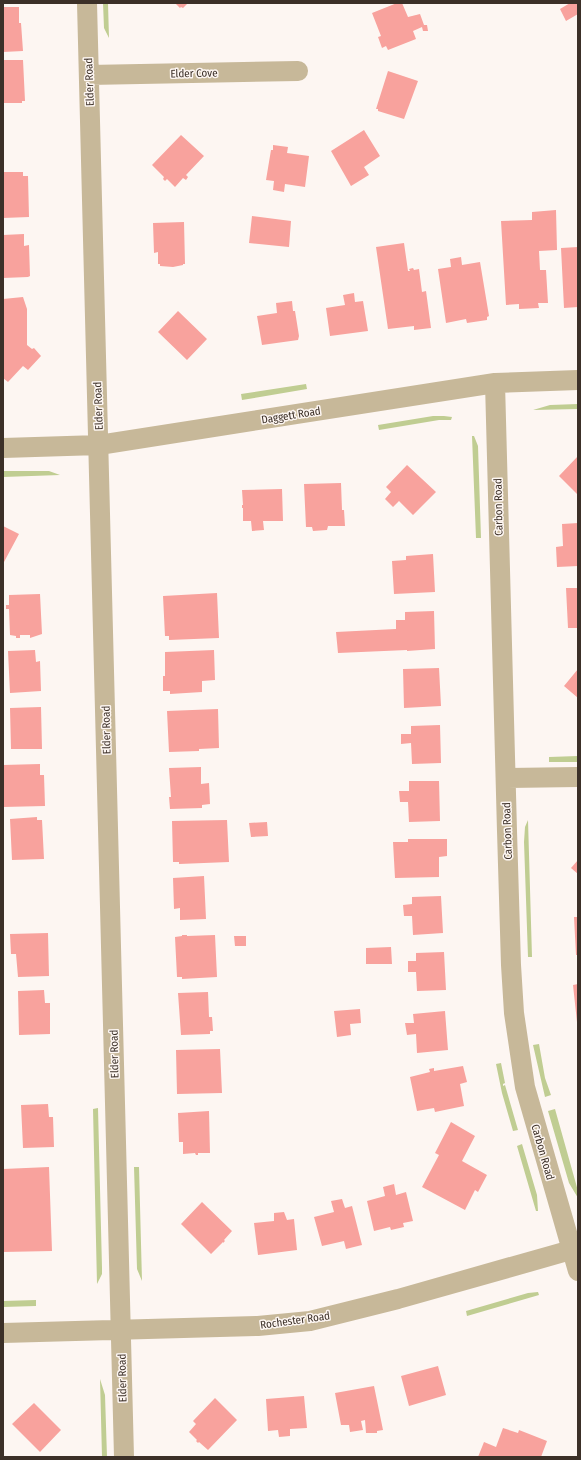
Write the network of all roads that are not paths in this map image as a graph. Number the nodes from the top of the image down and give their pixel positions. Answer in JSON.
{"nodes":[{"id":1,"x":87,"y":3,"type":"edge"},
{"id":2,"x":298,"y":71,"type":"dead end"},
{"id":3,"x":89,"y":75,"type":"junction"},
{"id":4,"x":578,"y":380,"type":"edge"},
{"id":5,"x":495,"y":383,"type":"junction"},
{"id":6,"x":99,"y":445,"type":"junction"},
{"id":7,"x":3,"y":448,"type":"edge"},
{"id":8,"x":578,"y":777,"type":"edge"},
{"id":9,"x":506,"y":778,"type":"junction"},
{"id":10,"x":575,"y":1249,"type":"edge"},
{"id":11,"x":578,"y":1271,"type":"edge"},
{"id":12,"x":121,"y":1330,"type":"junction"},
{"id":13,"x":3,"y":1333,"type":"edge"},
{"id":14,"x":124,"y":1457,"type":"edge"}],
"edges":[{"from":1,"to":3,"type":"street","name":"Elder Road"},
{"from":2,"to":3,"type":"street","name":"Elder Cove"},
{"from":3,"to":6,"type":"street","name":"Elder Road"},
{"from":4,"to":5,"type":"street","name":"Daggett Road"},
{"from":5,"to":6,"type":"street","name":"Daggett Road"},
{"from":5,"to":9,"type":"street","name":"Carbon Road"},
{"from":6,"to":7,"type":"street","name":"Daggett Road"},
{"from":6,"to":12,"type":"street","name":"Elder Road"},
{"from":8,"to":9,"type":"street"},
{"from":9,"to":10,"type":"street","name":"Carbon Road"},
{"from":10,"to":11,"type":"street","name":"Carbon Road"},
{"from":10,"to":12,"type":"street","name":"Rochester Road"},
{"from":12,"to":13,"type":"street","name":"Rochester Road"},
{"from":12,"to":14,"type":"street","name":"Elder Road"}]}
